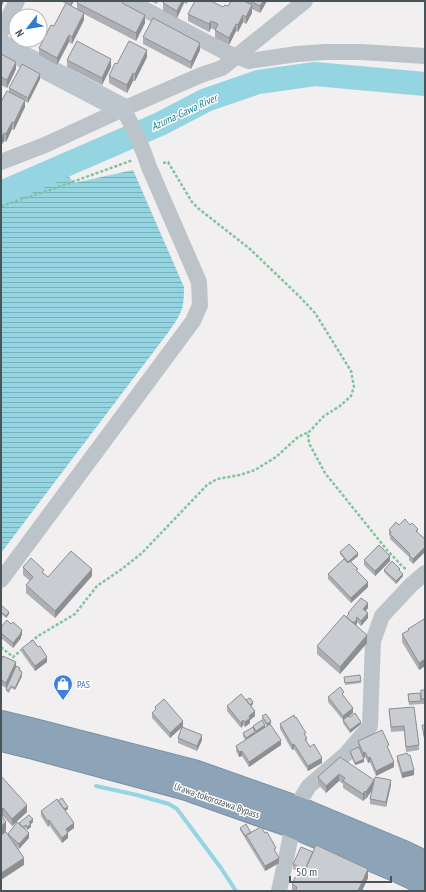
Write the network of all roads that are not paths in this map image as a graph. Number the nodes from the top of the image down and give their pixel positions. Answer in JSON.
{"nodes":[{"id":1,"x":17,"y":1,"type":"edge"},
{"id":2,"x":129,"y":1,"type":"edge"},
{"id":3,"x":305,"y":1,"type":"edge"},
{"id":4,"x":1,"y":32,"type":"edge"},
{"id":5,"x":1,"y":46,"type":"edge"},
{"id":6,"x":236,"y":56,"type":"junction"},
{"id":7,"x":425,"y":56,"type":"edge"},
{"id":8,"x":128,"y":117,"type":"junction"},
{"id":9,"x":1,"y":162,"type":"edge"},
{"id":10,"x":422,"y":576,"type":"edge"},
{"id":11,"x":1,"y":580,"type":"edge"},
{"id":12,"x":1,"y":722,"type":"edge"},
{"id":13,"x":1,"y":740,"type":"edge"},
{"id":14,"x":294,"y":816,"type":"junction"},
{"id":15,"x":425,"y":862,"type":"edge"},
{"id":16,"x":425,"y":884,"type":"edge"},
{"id":17,"x":279,"y":891,"type":"edge"}],
"edges":[{"from":1,"to":4,"type":"street"},
{"from":2,"to":6,"type":"street"},
{"from":3,"to":6,"type":"street"},
{"from":5,"to":8,"type":"street"},
{"from":6,"to":7,"type":"street"},
{"from":6,"to":8,"type":"street"},
{"from":8,"to":9,"type":"street"},
{"from":8,"to":11,"type":"street"},
{"from":10,"to":14,"type":"street"},
{"from":12,"to":14,"type":"highway","name":"Urawa-tokorozawa Bypass"},
{"from":13,"to":14,"type":"highway","name":"Urawa-tokorozawa Bypass"},
{"from":14,"to":15,"type":"highway","name":"Urawa-tokorozawa Bypass"},
{"from":14,"to":16,"type":"highway","name":"Urawa-tokorozawa Bypass"},
{"from":14,"to":17,"type":"street"}]}
